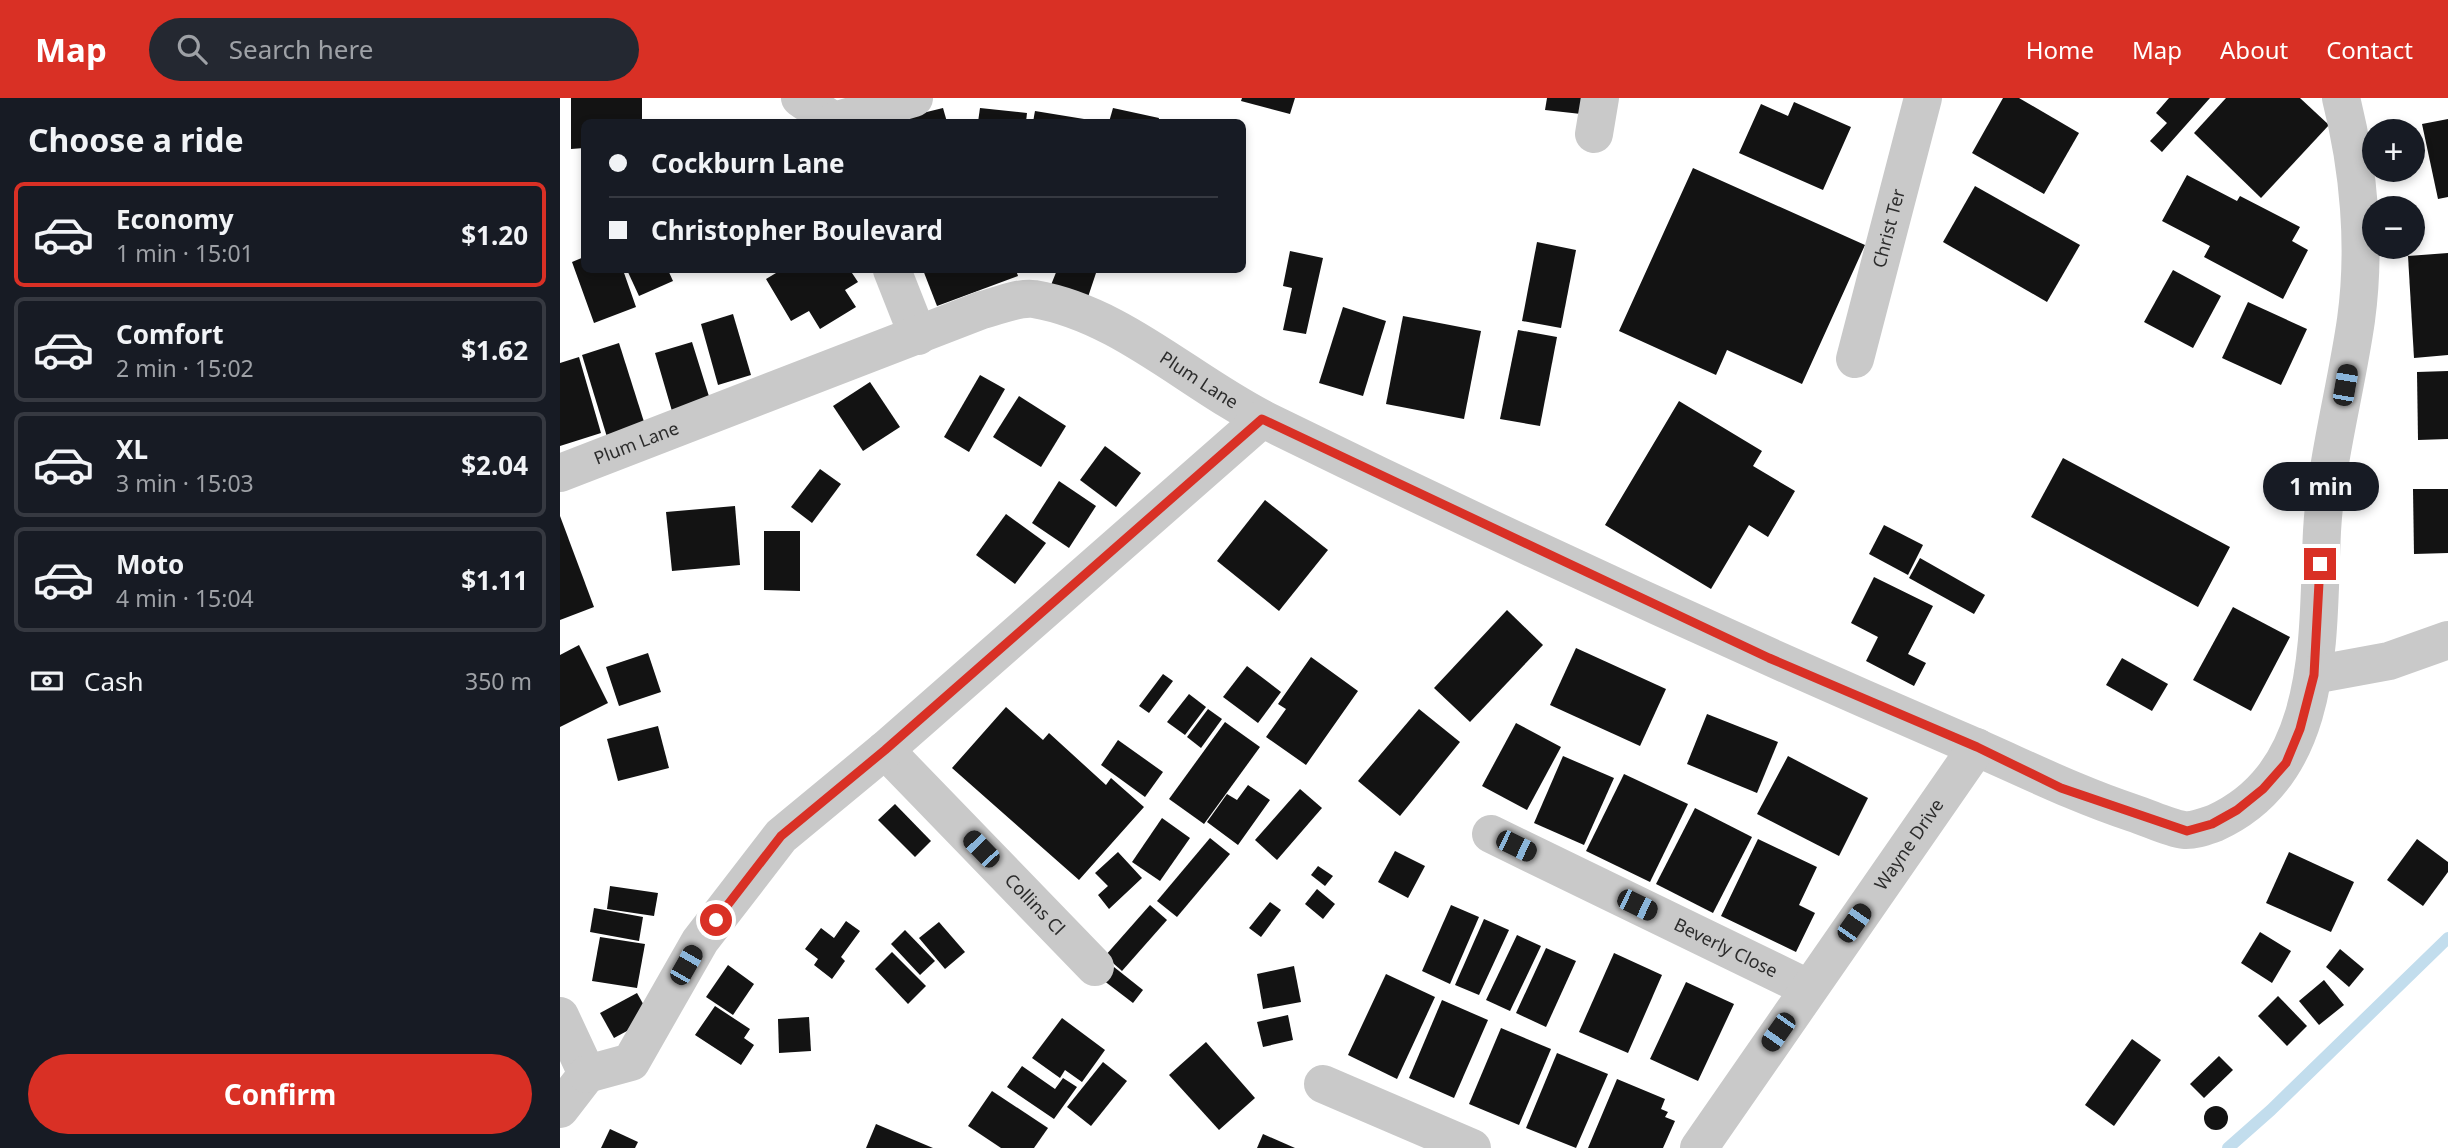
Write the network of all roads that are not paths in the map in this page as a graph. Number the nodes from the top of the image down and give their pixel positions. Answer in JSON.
{"nodes":[{"id":1,"x":800,"y":98,"type":"edge"},
{"id":2,"x":914,"y":98,"type":"edge"},
{"id":3,"x":1923,"y":98,"type":"edge"},
{"id":4,"x":2341,"y":98,"type":"edge"},
{"id":5,"x":831,"y":119,"type":"edge"},
{"id":6,"x":845,"y":119,"type":"edge"},
{"id":7,"x":893,"y":273,"type":"edge"},
{"id":8,"x":918,"y":336,"type":"junction"},
{"id":9,"x":1854,"y":359,"type":"dead end"},
{"id":10,"x":1262,"y":419,"type":"junction"},
{"id":11,"x":560,"y":472,"type":"edge"},
{"id":12,"x":2448,"y":640,"type":"edge"},
{"id":13,"x":2314,"y":675,"type":"junction"},
{"id":14,"x":1977,"y":747,"type":"junction"},
{"id":15,"x":885,"y":750,"type":"junction"},
{"id":16,"x":1492,"y":834,"type":"dead end"},
{"id":17,"x":1095,"y":967,"type":"dead end"},
{"id":18,"x":1808,"y":988,"type":"junction"},
{"id":19,"x":560,"y":1016,"type":"edge"},
{"id":20,"x":587,"y":1074,"type":"junction"},
{"id":21,"x":1323,"y":1084,"type":"dead end"},
{"id":22,"x":560,"y":1109,"type":"edge"},
{"id":23,"x":1472,"y":1148,"type":"edge"},
{"id":24,"x":1699,"y":1148,"type":"edge"}],
"edges":[{"from":1,"to":5,"type":"street"},
{"from":2,"to":6,"type":"street"},
{"from":3,"to":9,"type":"street","name":"Christ Ter"},
{"from":4,"to":13,"type":"street","name":"Plum Lane"},
{"from":7,"to":8,"type":"street"},
{"from":8,"to":10,"type":"street","name":"Plum Lane"},
{"from":8,"to":11,"type":"street","name":"Plum Lane"},
{"from":10,"to":14,"type":"street","name":"Plum Lane"},
{"from":10,"to":15,"type":"street"},
{"from":12,"to":13,"type":"street"},
{"from":13,"to":14,"type":"street","name":"Plum Lane"},
{"from":14,"to":18,"type":"street","name":"Wayne Drive"},
{"from":15,"to":17,"type":"street","name":"Collins Cl"},
{"from":15,"to":20,"type":"street"},
{"from":16,"to":18,"type":"street","name":"Beverly Close"},
{"from":18,"to":24,"type":"street","name":"Wayne Drive"},
{"from":19,"to":20,"type":"street"},
{"from":20,"to":22,"type":"street"},
{"from":21,"to":23,"type":"street"}]}
